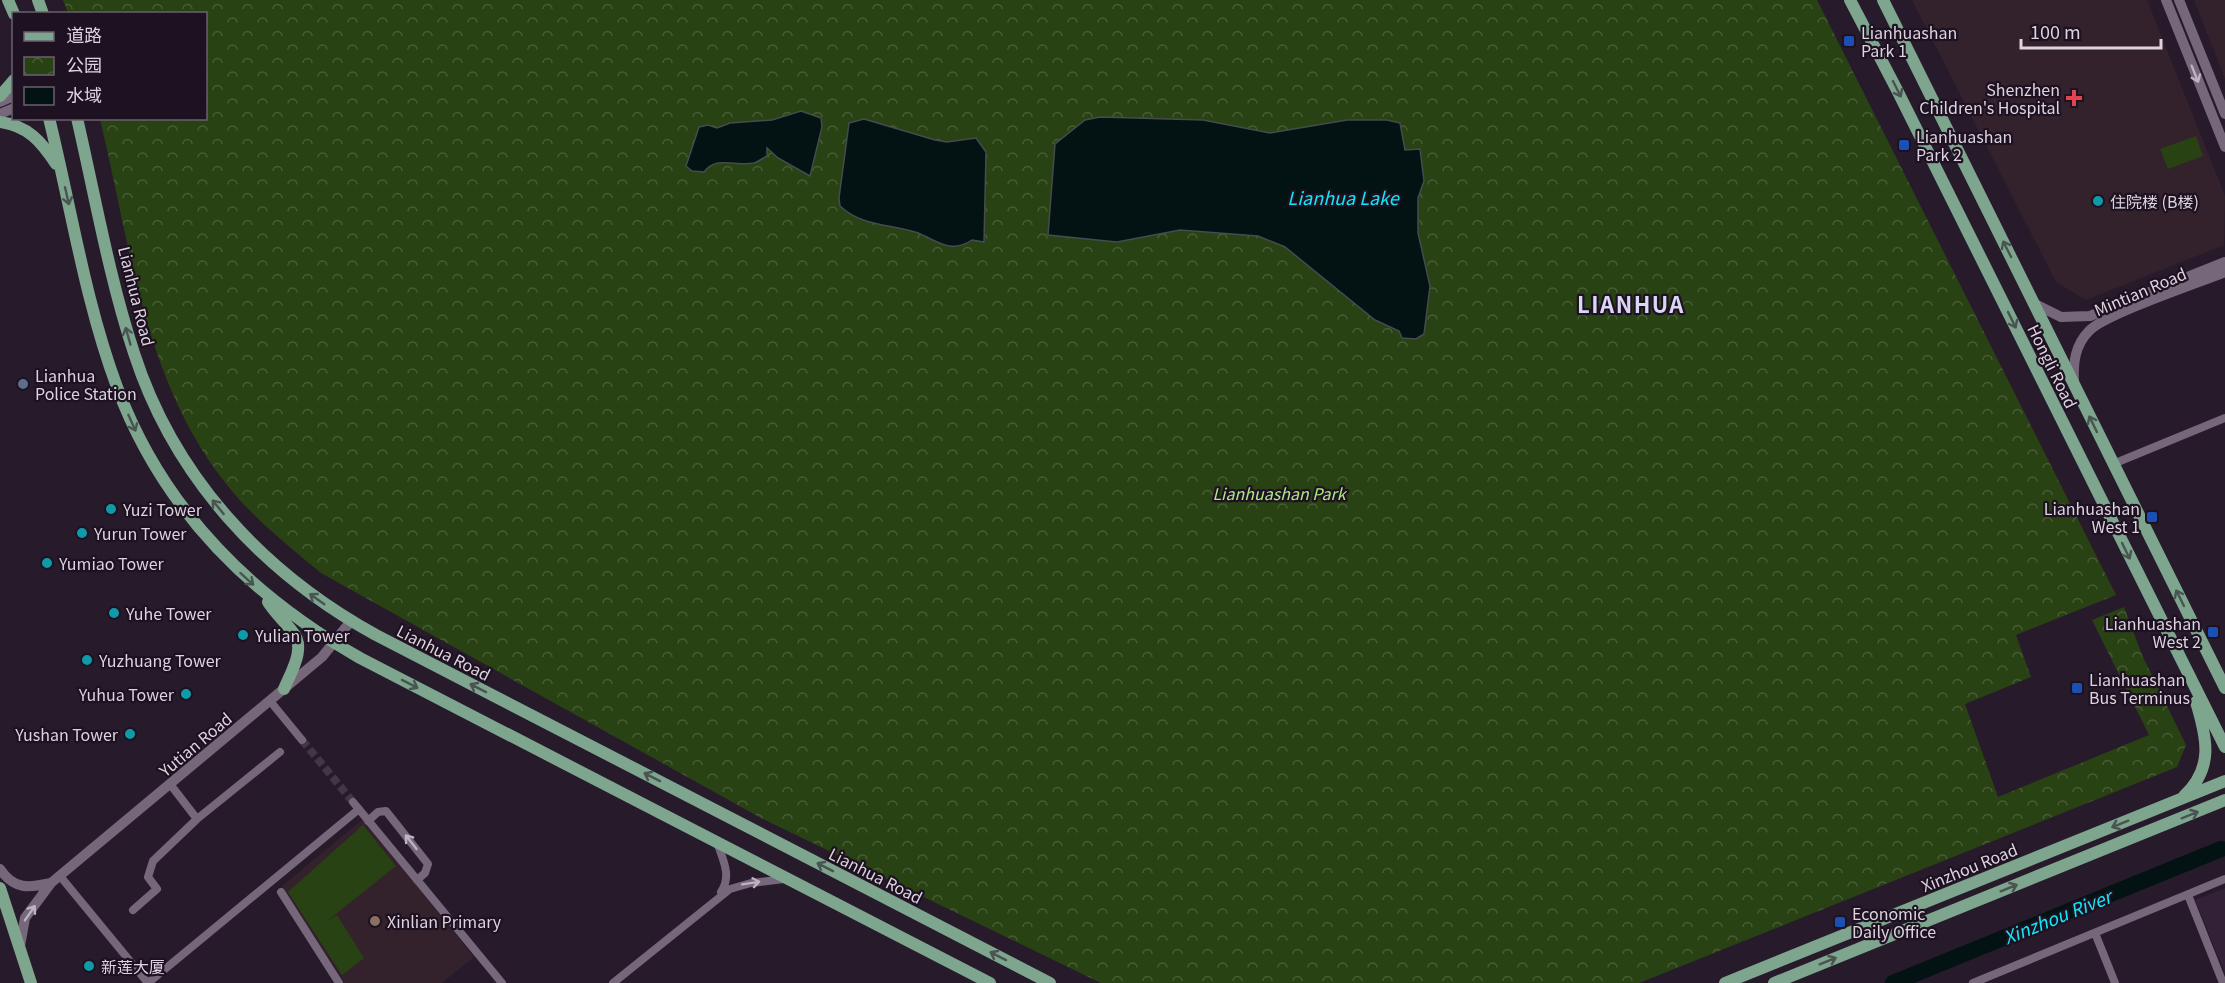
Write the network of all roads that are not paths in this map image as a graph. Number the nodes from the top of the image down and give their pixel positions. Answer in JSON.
{"nodes":[{"id":1,"x":1850,"y":0,"type":"edge"},
{"id":2,"x":1883,"y":0,"type":"edge"},
{"id":3,"x":2166,"y":0,"type":"edge"},
{"id":4,"x":2179,"y":0,"type":"edge"},
{"id":5,"x":12,"y":82,"type":"edge"},
{"id":6,"x":0,"y":96,"type":"edge"},
{"id":7,"x":2225,"y":114,"type":"edge"},
{"id":8,"x":48,"y":120,"type":"edge"},
{"id":9,"x":77,"y":120,"type":"edge"},
{"id":10,"x":0,"y":122,"type":"edge"},
{"id":11,"x":2225,"y":147,"type":"edge"},
{"id":12,"x":61,"y":172,"type":"junction"},
{"id":13,"x":2225,"y":262,"type":"edge"},
{"id":14,"x":2225,"y":272,"type":"edge"},
{"id":15,"x":2035,"y":304,"type":"junction"},
{"id":16,"x":2074,"y":385,"type":"junction"},
{"id":17,"x":2225,"y":418,"type":"edge"},
{"id":18,"x":2113,"y":464,"type":"junction"},
{"id":19,"x":263,"y":593,"type":"junction"},
{"id":20,"x":351,"y":621,"type":"junction"},
{"id":21,"x":333,"y":643,"type":"junction"},
{"id":22,"x":2189,"y":678,"type":"junction"},
{"id":23,"x":284,"y":688,"type":"junction"},
{"id":24,"x":2225,"y":688,"type":"edge"},
{"id":25,"x":270,"y":701,"type":"junction"},
{"id":26,"x":302,"y":740,"type":"tunnel mouth"},
{"id":27,"x":2225,"y":747,"type":"edge"},
{"id":28,"x":280,"y":752,"type":"dead end"},
{"id":29,"x":2225,"y":781,"type":"edge"},
{"id":30,"x":170,"y":784,"type":"junction"},
{"id":31,"x":2180,"y":799,"type":"junction"},
{"id":32,"x":2225,"y":800,"type":"edge"},
{"id":33,"x":197,"y":819,"type":"junction"},
{"id":34,"x":368,"y":821,"type":"junction"},
{"id":35,"x":717,"y":842,"type":"junction"},
{"id":36,"x":0,"y":869,"type":"edge"},
{"id":37,"x":56,"y":879,"type":"junction"},
{"id":38,"x":787,"y":879,"type":"junction"},
{"id":39,"x":2225,"y":879,"type":"edge"},
{"id":40,"x":417,"y":880,"type":"junction"},
{"id":41,"x":0,"y":888,"type":"edge"},
{"id":42,"x":281,"y":892,"type":"dead end"},
{"id":43,"x":718,"y":896,"type":"junction"},
{"id":44,"x":2188,"y":896,"type":"junction"},
{"id":45,"x":133,"y":910,"type":"dead end"},
{"id":46,"x":2095,"y":933,"type":"junction"},
{"id":47,"x":20,"y":948,"type":"junction"},
{"id":48,"x":31,"y":983,"type":"edge"},
{"id":49,"x":339,"y":983,"type":"edge"},
{"id":50,"x":502,"y":983,"type":"edge"},
{"id":51,"x":614,"y":983,"type":"edge"},
{"id":52,"x":990,"y":983,"type":"edge"},
{"id":53,"x":1050,"y":983,"type":"edge"},
{"id":54,"x":1725,"y":983,"type":"edge"},
{"id":55,"x":1774,"y":983,"type":"edge"},
{"id":56,"x":1973,"y":983,"type":"edge"},
{"id":57,"x":2115,"y":983,"type":"edge"},
{"id":58,"x":2223,"y":983,"type":"edge"}],
"edges":[{"from":1,"to":22,"type":"main road","name":"Hongli Road","one_way":true},
{"from":15,"to":2,"type":"main road","name":"Hongli Road","one_way":true},
{"from":3,"to":11,"type":"street","one_way":true},
{"from":4,"to":7,"type":"street"},
{"from":5,"to":6,"type":"main road"},
{"from":8,"to":12,"type":"main road"},
{"from":20,"to":9,"type":"main road","name":"Lianhua Road","one_way":true},
{"from":10,"to":12,"type":"main road"},
{"from":12,"to":19,"type":"main road","one_way":true},
{"from":13,"to":15,"type":"street","name":"Mintian Road"},
{"from":14,"to":16,"type":"street","name":"Mintian Road"},
{"from":15,"to":16,"type":"main road","name":"Hongli Road"},
{"from":18,"to":16,"type":"main road","name":"Hongli Road","one_way":true},
{"from":17,"to":18,"type":"street"},
{"from":24,"to":18,"type":"main road","name":"Hongli Road","one_way":true},
{"from":19,"to":21,"type":"main road"},
{"from":19,"to":23,"type":"main road"},
{"from":20,"to":21,"type":"street","name":"Yutian Road"},
{"from":53,"to":20,"type":"main road","name":"Lianhua Road","one_way":true},
{"from":21,"to":23,"type":"street","name":"Yutian Road"},
{"from":21,"to":35,"type":"main road","one_way":true},
{"from":22,"to":27,"type":"main road","name":"Hongli Road"},
{"from":22,"to":31,"type":"main road"},
{"from":23,"to":25,"type":"street","name":"Yutian Road"},
{"from":25,"to":26,"type":"street"},
{"from":25,"to":30,"type":"street","name":"Yutian Road"},
{"from":28,"to":33,"type":"street"},
{"from":29,"to":31,"type":"main road","name":"Xinzhou Road"},
{"from":30,"to":33,"type":"street"},
{"from":30,"to":37,"type":"street","name":"Yutian Road"},
{"from":31,"to":54,"type":"main road","name":"Xinzhou Road","one_way":true},
{"from":55,"to":32,"type":"main road","name":"Xinzhou Road","one_way":true},
{"from":33,"to":45,"type":"street"},
{"from":34,"to":37,"type":"street"},
{"from":34,"to":40,"type":"street"},
{"from":40,"to":34,"type":"street","one_way":true},
{"from":35,"to":38,"type":"main road"},
{"from":35,"to":43,"type":"street"},
{"from":36,"to":37,"type":"street"},
{"from":47,"to":37,"type":"street","name":"Yutian Road","one_way":true},
{"from":43,"to":38,"type":"street","one_way":true},
{"from":38,"to":52,"type":"main road"},
{"from":39,"to":44,"type":"street"},
{"from":40,"to":50,"type":"street"},
{"from":41,"to":47,"type":"main road"},
{"from":42,"to":49,"type":"street"},
{"from":43,"to":51,"type":"street"},
{"from":44,"to":46,"type":"street"},
{"from":44,"to":58,"type":"street"},
{"from":46,"to":56,"type":"street"},
{"from":46,"to":57,"type":"street"},
{"from":47,"to":48,"type":"main road"}]}
